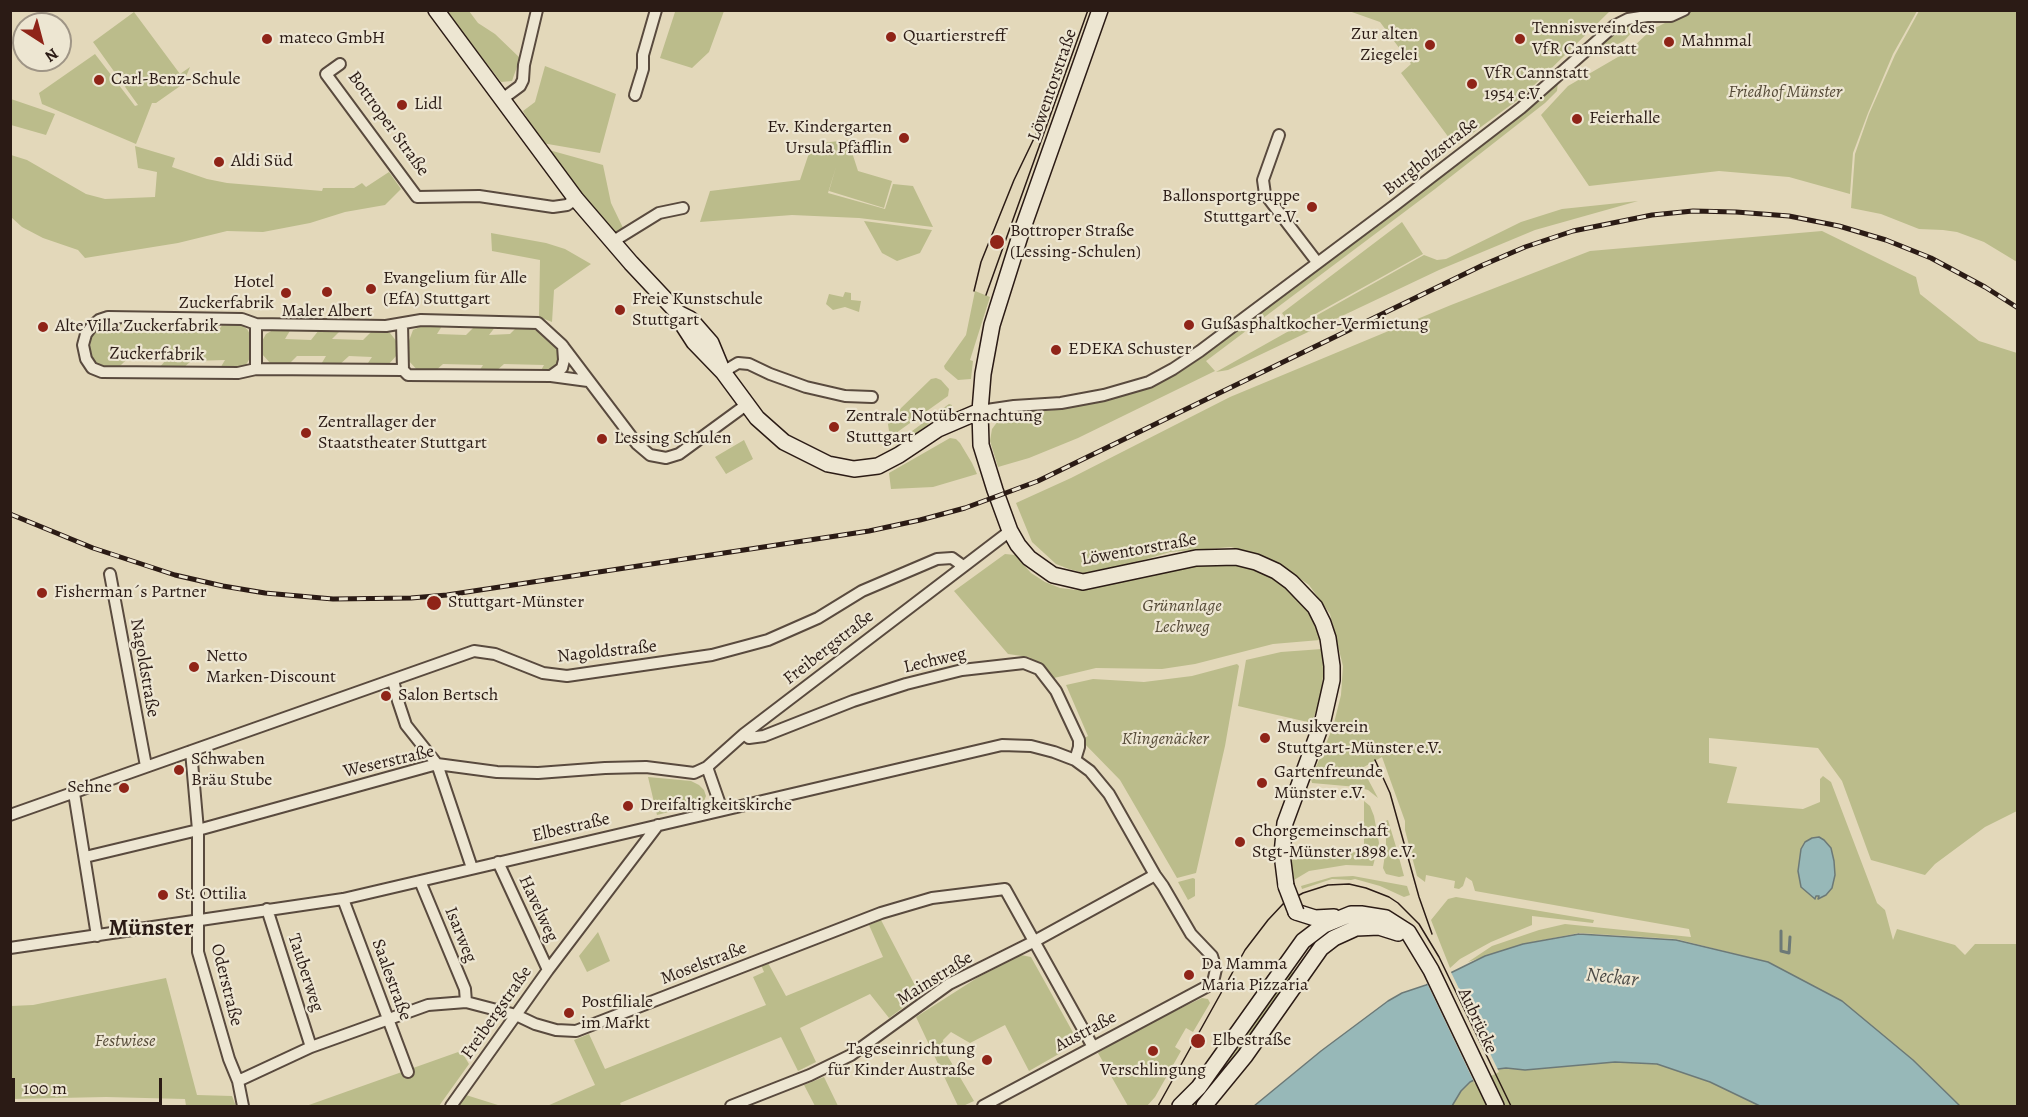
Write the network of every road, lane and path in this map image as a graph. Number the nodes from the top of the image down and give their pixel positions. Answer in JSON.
{"nodes":[{"id":1,"x":436,"y":10,"type":"edge"},
{"id":2,"x":537,"y":10,"type":"edge"},
{"id":3,"x":656,"y":10,"type":"edge"},
{"id":4,"x":1100,"y":10,"type":"edge"},
{"id":5,"x":1684,"y":10,"type":"edge"},
{"id":6,"x":340,"y":64,"type":"dead end"},
{"id":7,"x":635,"y":95,"type":"dead end"},
{"id":8,"x":501,"y":100,"type":"junction"},
{"id":9,"x":1279,"y":135,"type":"dead end"},
{"id":10,"x":576,"y":198,"type":"junction"},
{"id":11,"x":683,"y":208,"type":"dead end"},
{"id":12,"x":612,"y":242,"type":"junction"},
{"id":13,"x":1317,"y":262,"type":"junction"},
{"id":14,"x":256,"y":324,"type":"junction"},
{"id":15,"x":402,"y":324,"type":"junction"},
{"id":16,"x":562,"y":345,"type":"junction"},
{"id":17,"x":256,"y":369,"type":"junction"},
{"id":18,"x":403,"y":370,"type":"junction"},
{"id":19,"x":723,"y":372,"type":"junction"},
{"id":20,"x":550,"y":376,"type":"junction"},
{"id":21,"x":588,"y":381,"type":"junction"},
{"id":22,"x":872,"y":397,"type":"dead end"},
{"id":23,"x":746,"y":405,"type":"junction"},
{"id":24,"x":980,"y":411,"type":"junction"},
{"id":25,"x":1010,"y":531,"type":"junction"},
{"id":26,"x":963,"y":566,"type":"junction"},
{"id":27,"x":110,"y":574,"type":"dead end"},
{"id":28,"x":393,"y":680,"type":"junction"},
{"id":29,"x":744,"y":734,"type":"junction"},
{"id":30,"x":191,"y":751,"type":"junction"},
{"id":31,"x":1075,"y":760,"type":"junction"},
{"id":32,"x":437,"y":764,"type":"junction"},
{"id":33,"x":146,"y":766,"type":"junction"},
{"id":34,"x":707,"y":767,"type":"junction"},
{"id":35,"x":74,"y":793,"type":"junction"},
{"id":36,"x":722,"y":810,"type":"junction"},
{"id":37,"x":10,"y":814,"type":"edge"},
{"id":38,"x":658,"y":825,"type":"junction"},
{"id":39,"x":198,"y":830,"type":"junction"},
{"id":40,"x":85,"y":857,"type":"junction"},
{"id":41,"x":498,"y":862,"type":"junction"},
{"id":42,"x":472,"y":868,"type":"junction"},
{"id":43,"x":1155,"y":875,"type":"junction"},
{"id":44,"x":420,"y":881,"type":"junction"},
{"id":45,"x":344,"y":899,"type":"junction"},
{"id":46,"x":267,"y":909,"type":"junction"},
{"id":47,"x":1296,"y":912,"type":"junction"},
{"id":48,"x":1343,"y":917,"type":"junction"},
{"id":49,"x":197,"y":921,"type":"junction"},
{"id":50,"x":1309,"y":935,"type":"junction"},
{"id":51,"x":97,"y":936,"type":"junction"},
{"id":52,"x":1033,"y":942,"type":"junction"},
{"id":53,"x":1413,"y":943,"type":"junction"},
{"id":54,"x":10,"y":948,"type":"edge"},
{"id":55,"x":1321,"y":948,"type":"junction"},
{"id":56,"x":548,"y":970,"type":"junction"},
{"id":57,"x":1206,"y":987,"type":"joint"},
{"id":58,"x":466,"y":1002,"type":"junction"},
{"id":59,"x":516,"y":1015,"type":"junction"},
{"id":60,"x":387,"y":1018,"type":"junction"},
{"id":61,"x":311,"y":1047,"type":"junction"},
{"id":62,"x":1093,"y":1047,"type":"junction"},
{"id":63,"x":408,"y":1072,"type":"dead end"},
{"id":64,"x":238,"y":1081,"type":"junction"},
{"id":65,"x":1493,"y":1101,"type":"edge"},
{"id":66,"x":243,"y":1107,"type":"edge"},
{"id":67,"x":451,"y":1107,"type":"edge"},
{"id":68,"x":731,"y":1107,"type":"edge"},
{"id":69,"x":983,"y":1107,"type":"edge"},
{"id":70,"x":1180,"y":1107,"type":"edge"},
{"id":71,"x":1204,"y":1107,"type":"edge"}],
"edges":[{"from":1,"to":8,"type":"main road"},
{"from":2,"to":8,"type":"street"},
{"from":3,"to":7,"type":"street"},
{"from":4,"to":24,"type":"main road","name":"Löwentorstraße"},
{"from":5,"to":13,"type":"street","name":"Burgholzstraße"},
{"from":6,"to":10,"type":"street","name":"Bottroper Straße"},
{"from":8,"to":10,"type":"main road"},
{"from":9,"to":13,"type":"street"},
{"from":10,"to":12,"type":"main road"},
{"from":11,"to":12,"type":"street"},
{"from":12,"to":19,"type":"main road"},
{"from":13,"to":24,"type":"street","name":"Burgholzstraße"},
{"from":14,"to":15,"type":"street","name":"Zuckerfabrik"},
{"from":14,"to":17,"type":"street"},
{"from":14,"to":17,"type":"street","name":"Zuckerfabrik"},
{"from":15,"to":16,"type":"street","name":"Zuckerfabrik"},
{"from":15,"to":18,"type":"street"},
{"from":16,"to":20,"type":"street"},
{"from":16,"to":21,"type":"street","name":"Zuckerfabrik"},
{"from":17,"to":18,"type":"street","name":"Zuckerfabrik"},
{"from":18,"to":20,"type":"street","name":"Zuckerfabrik"},
{"from":19,"to":22,"type":"street"},
{"from":19,"to":23,"type":"main road"},
{"from":20,"to":21,"type":"street","name":"Zuckerfabrik"},
{"from":21,"to":23,"type":"street","name":"Zuckerfabrik"},
{"from":23,"to":24,"type":"main road"},
{"from":24,"to":25,"type":"main road","name":"Löwentorstraße"},
{"from":25,"to":26,"type":"street","name":"Freibergstraße"},
{"from":25,"to":47,"type":"main road","name":"Löwentorstraße","bridge":true},
{"from":26,"to":28,"type":"street","name":"Nagoldstraße"},
{"from":26,"to":29,"type":"street","name":"Freibergstraße"},
{"from":27,"to":33,"type":"street","name":"Nagoldstraße"},
{"from":28,"to":30,"type":"street","name":"Nagoldstraße"},
{"from":28,"to":32,"type":"street"},
{"from":29,"to":31,"type":"street","name":"Lechweg"},
{"from":29,"to":34,"type":"street","name":"Freibergstraße"},
{"from":30,"to":33,"type":"street","name":"Nagoldstraße"},
{"from":30,"to":39,"type":"street","name":"Oderstraße"},
{"from":31,"to":36,"type":"street","name":"Elbestraße"},
{"from":31,"to":43,"type":"street","name":"Elbestraße"},
{"from":32,"to":34,"type":"street","name":"Weserstraße"},
{"from":32,"to":39,"type":"street","name":"Weserstraße"},
{"from":32,"to":42,"type":"street"},
{"from":33,"to":35,"type":"street","name":"Nagoldstraße"},
{"from":34,"to":36,"type":"street"},
{"from":35,"to":37,"type":"street","name":"Nagoldstraße"},
{"from":35,"to":40,"type":"street"},
{"from":36,"to":38,"type":"street","name":"Elbestraße"},
{"from":38,"to":41,"type":"street","name":"Elbestraße"},
{"from":38,"to":56,"type":"street","name":"Freibergstraße"},
{"from":39,"to":40,"type":"street","name":"Weserstraße"},
{"from":39,"to":49,"type":"street","name":"Oderstraße"},
{"from":40,"to":51,"type":"street"},
{"from":41,"to":42,"type":"street","name":"Elbestraße"},
{"from":41,"to":56,"type":"street","name":"Havelweg"},
{"from":42,"to":44,"type":"street","name":"Elbestraße"},
{"from":43,"to":52,"type":"street","name":"Mainstraße"},
{"from":43,"to":57,"type":"street","name":"Elbestraße"},
{"from":44,"to":45,"type":"street","name":"Elbestraße"},
{"from":44,"to":58,"type":"street","name":"Isarweg"},
{"from":45,"to":46,"type":"street","name":"Elbestraße"},
{"from":45,"to":60,"type":"street","name":"Saalestraße"},
{"from":46,"to":49,"type":"street","name":"Elbestraße"},
{"from":46,"to":61,"type":"street","name":"Tauberweg"},
{"from":47,"to":48,"type":"main road","name":"Aubrücke"},
{"from":47,"to":50,"type":"main road","name":"Löwentorstraße"},
{"from":48,"to":50,"type":"main road"},
{"from":48,"to":53,"type":"main road","name":"Aubrücke"},
{"from":49,"to":51,"type":"street","name":"Elbestraße"},
{"from":49,"to":64,"type":"street","name":"Oderstraße"},
{"from":50,"to":55,"type":"main road","name":"Löwentorstraße"},
{"from":50,"to":70,"type":"main road"},
{"from":51,"to":54,"type":"street","name":"Elbestraße"},
{"from":52,"to":59,"type":"street","name":"Moselstraße"},
{"from":52,"to":62,"type":"street","name":"Moselstraße"},
{"from":52,"to":68,"type":"street","name":"Mainstraße"},
{"from":53,"to":55,"type":"main road"},
{"from":53,"to":65,"type":"main road","name":"Aubrücke"},
{"from":55,"to":71,"type":"main road"},
{"from":56,"to":59,"type":"street","name":"Freibergstraße"},
{"from":57,"to":62,"type":"street","name":"Austraße"},
{"from":58,"to":59,"type":"street","name":"Moselstraße"},
{"from":58,"to":60,"type":"street","name":"Moselstraße"},
{"from":59,"to":67,"type":"street","name":"Freibergstraße"},
{"from":60,"to":61,"type":"street","name":"Moselstraße"},
{"from":60,"to":63,"type":"street","name":"Saalestraße"},
{"from":61,"to":64,"type":"street","name":"Moselstraße"},
{"from":62,"to":69,"type":"street","name":"Austraße"},
{"from":64,"to":66,"type":"street"}]}
